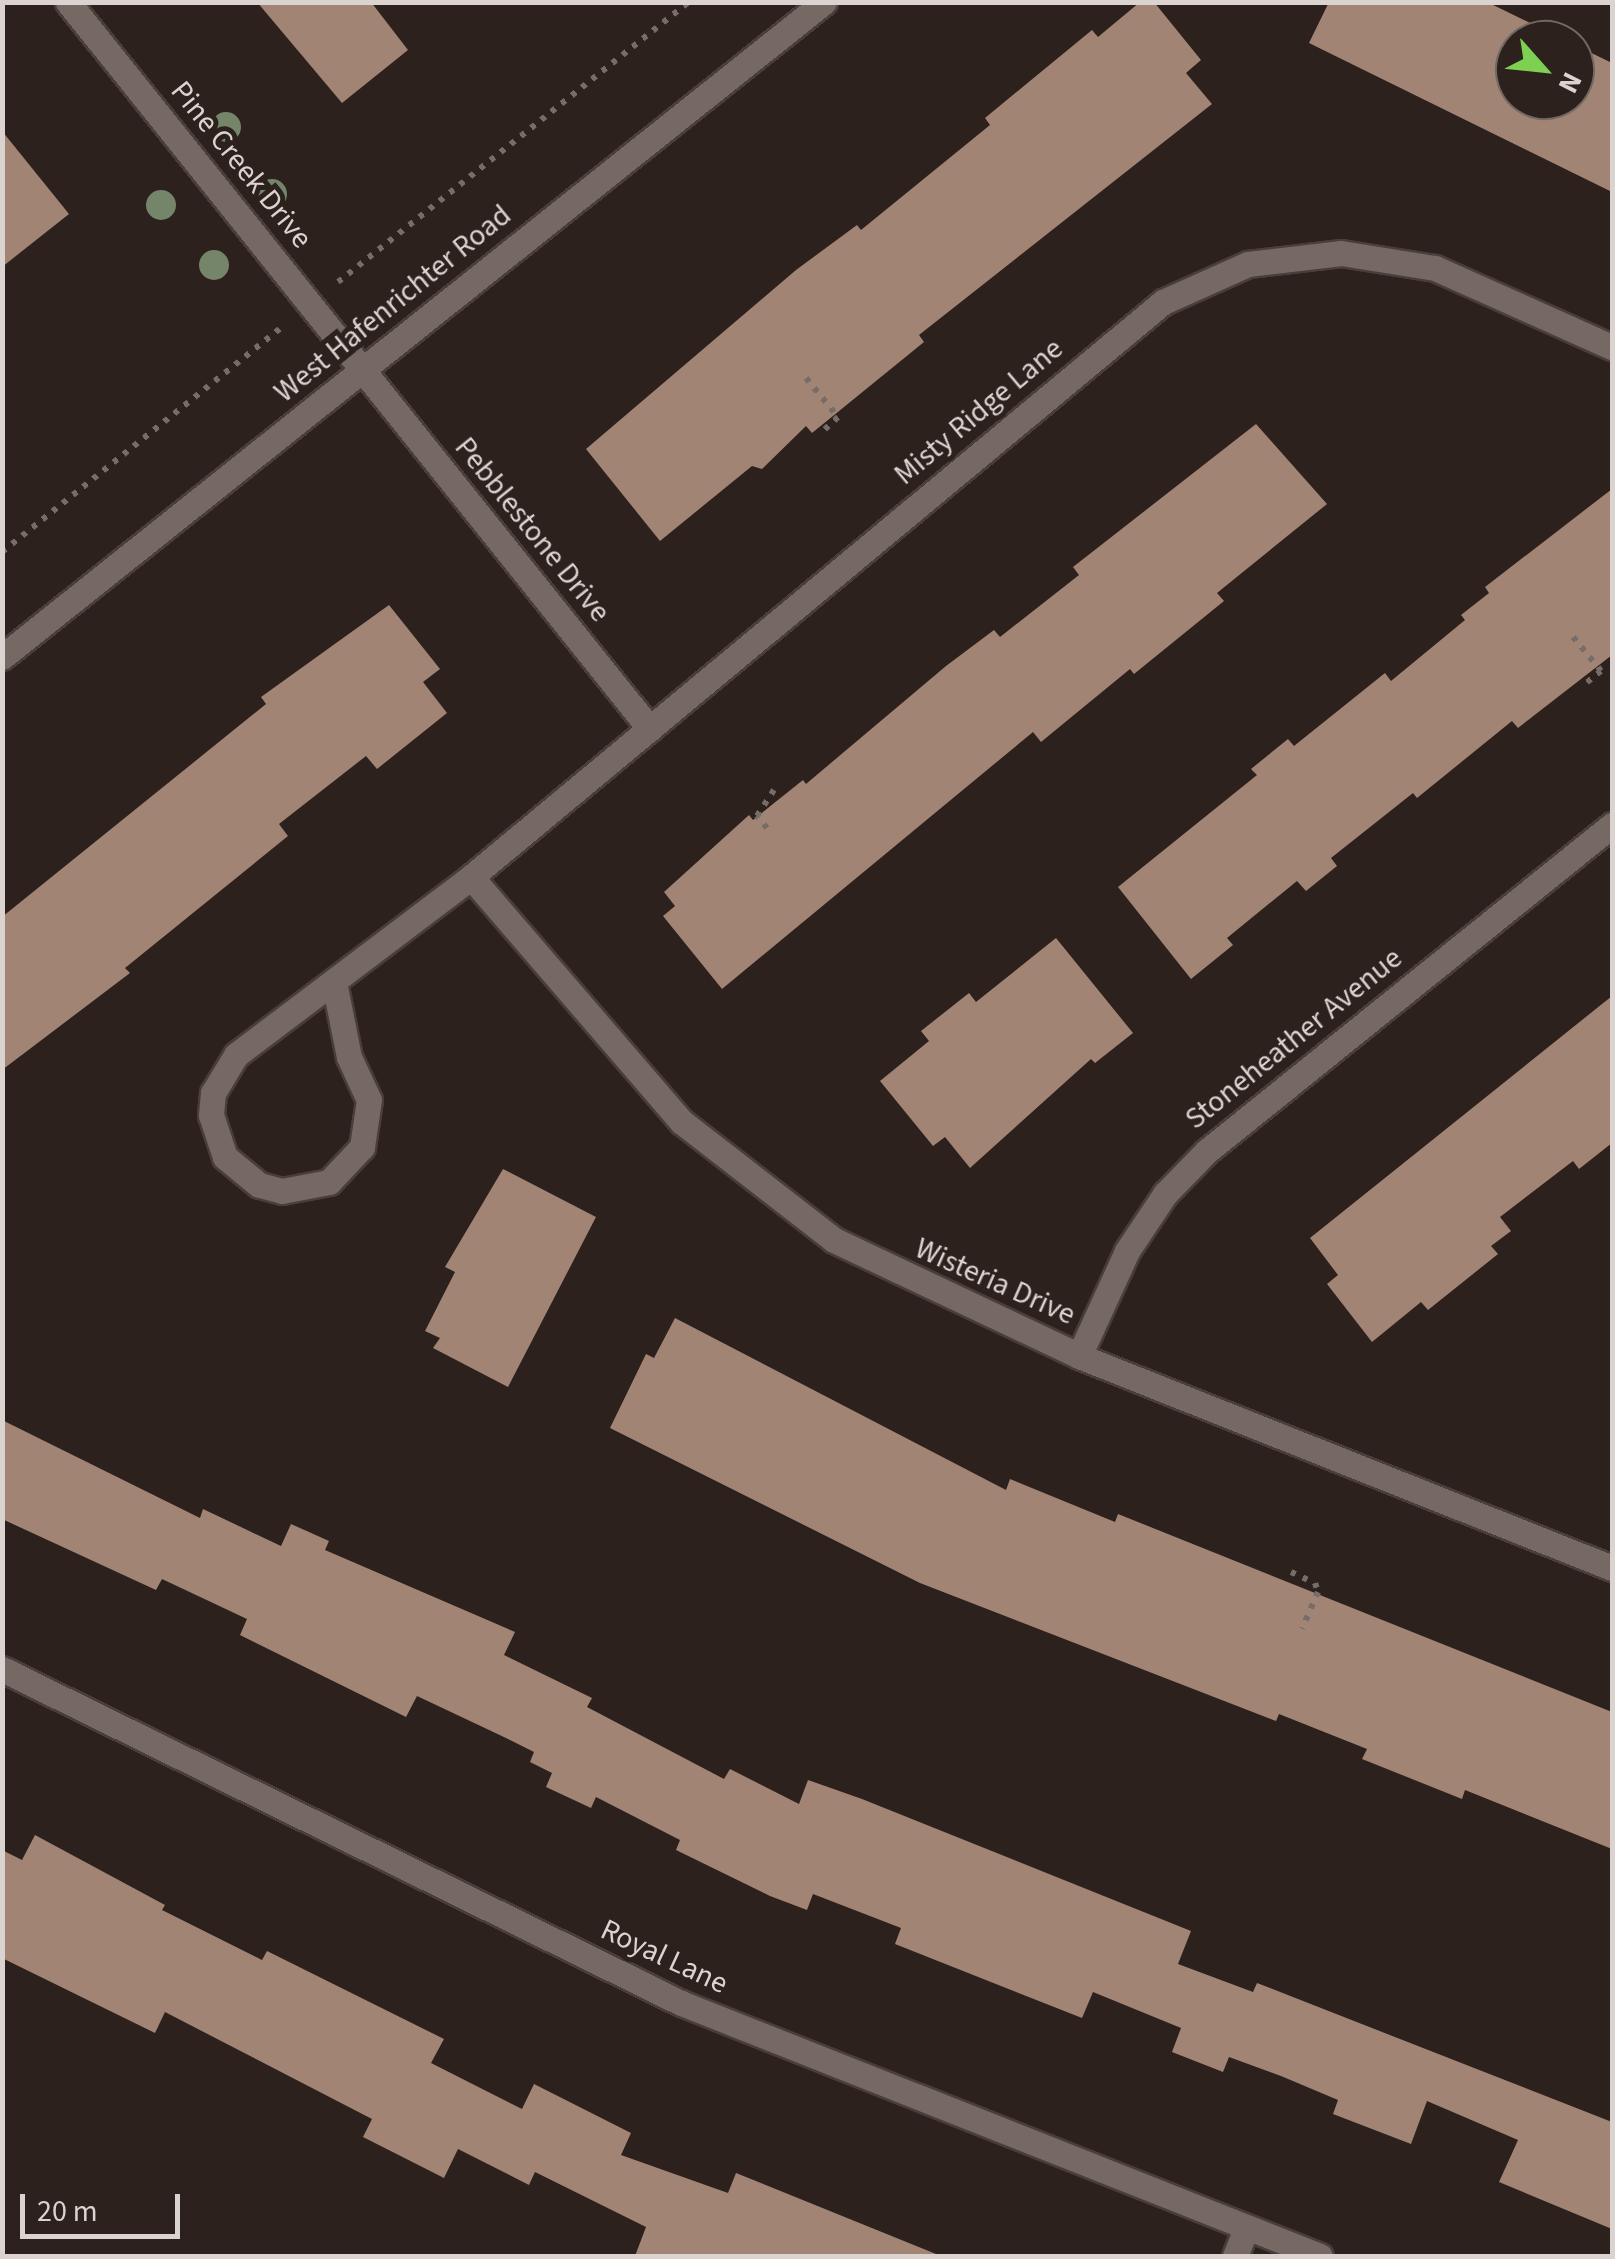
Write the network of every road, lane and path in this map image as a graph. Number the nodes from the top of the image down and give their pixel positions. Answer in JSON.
{"nodes":[{"id":1,"x":68,"y":2,"type":"edge"},
{"id":2,"x":690,"y":2,"type":"edge"},
{"id":3,"x":824,"y":2,"type":"edge"},
{"id":4,"x":358,"y":266,"type":"dead end"},
{"id":5,"x":258,"y":346,"type":"dead end"},
{"id":6,"x":1612,"y":347,"type":"edge"},
{"id":7,"x":362,"y":370,"type":"junction"},
{"id":8,"x":806,"y":378,"type":"dead end"},
{"id":9,"x":824,"y":430,"type":"dead end"},
{"id":10,"x":2,"y":552,"type":"edge"},
{"id":11,"x":1573,"y":637,"type":"dead end"},
{"id":12,"x":2,"y":657,"type":"edge"},
{"id":13,"x":1585,"y":684,"type":"dead end"},
{"id":14,"x":650,"y":730,"type":"junction"},
{"id":15,"x":776,"y":787,"type":"dead end"},
{"id":16,"x":1612,"y":825,"type":"edge"},
{"id":17,"x":767,"y":828,"type":"dead end"},
{"id":18,"x":471,"y":876,"type":"junction"},
{"id":19,"x":334,"y":982,"type":"junction"},
{"id":20,"x":1079,"y":1356,"type":"junction"},
{"id":21,"x":1612,"y":1568,"type":"edge"},
{"id":22,"x":1292,"y":1572,"type":"dead end"},
{"id":23,"x":1302,"y":1629,"type":"dead end"},
{"id":24,"x":2,"y":1669,"type":"edge"},
{"id":25,"x":1246,"y":2229,"type":"junction"},
{"id":26,"x":1235,"y":2256,"type":"edge"},
{"id":27,"x":1320,"y":2256,"type":"edge"}],
"edges":[{"from":1,"to":7,"type":"street","name":"Pine Creek Drive"},
{"from":2,"to":4,"type":"path"},
{"from":3,"to":7,"type":"street","name":"West Hafenrichter Road"},
{"from":5,"to":10,"type":"path"},
{"from":6,"to":14,"type":"street","name":"Misty Ridge Lane"},
{"from":7,"to":12,"type":"street","name":"West Hafenrichter Road"},
{"from":7,"to":14,"type":"street","name":"Pebblestone Drive"},
{"from":8,"to":9,"type":"path"},
{"from":11,"to":13,"type":"path"},
{"from":14,"to":18,"type":"street","name":"Misty Ridge Lane"},
{"from":15,"to":17,"type":"path"},
{"from":16,"to":20,"type":"street","name":"Stoneheather Avenue"},
{"from":18,"to":19,"type":"street","name":"Misty Ridge Lane"},
{"from":18,"to":20,"type":"street","name":"Wisteria Drive"},
{"from":19,"to":19,"type":"street","name":"Misty Ridge Lane"},
{"from":20,"to":21,"type":"street","name":"Wisteria Drive"},
{"from":22,"to":23,"type":"path"},
{"from":24,"to":25,"type":"street","name":"Royal Lane"},
{"from":25,"to":26,"type":"street"},
{"from":25,"to":27,"type":"street","name":"Royal Lane"}]}
